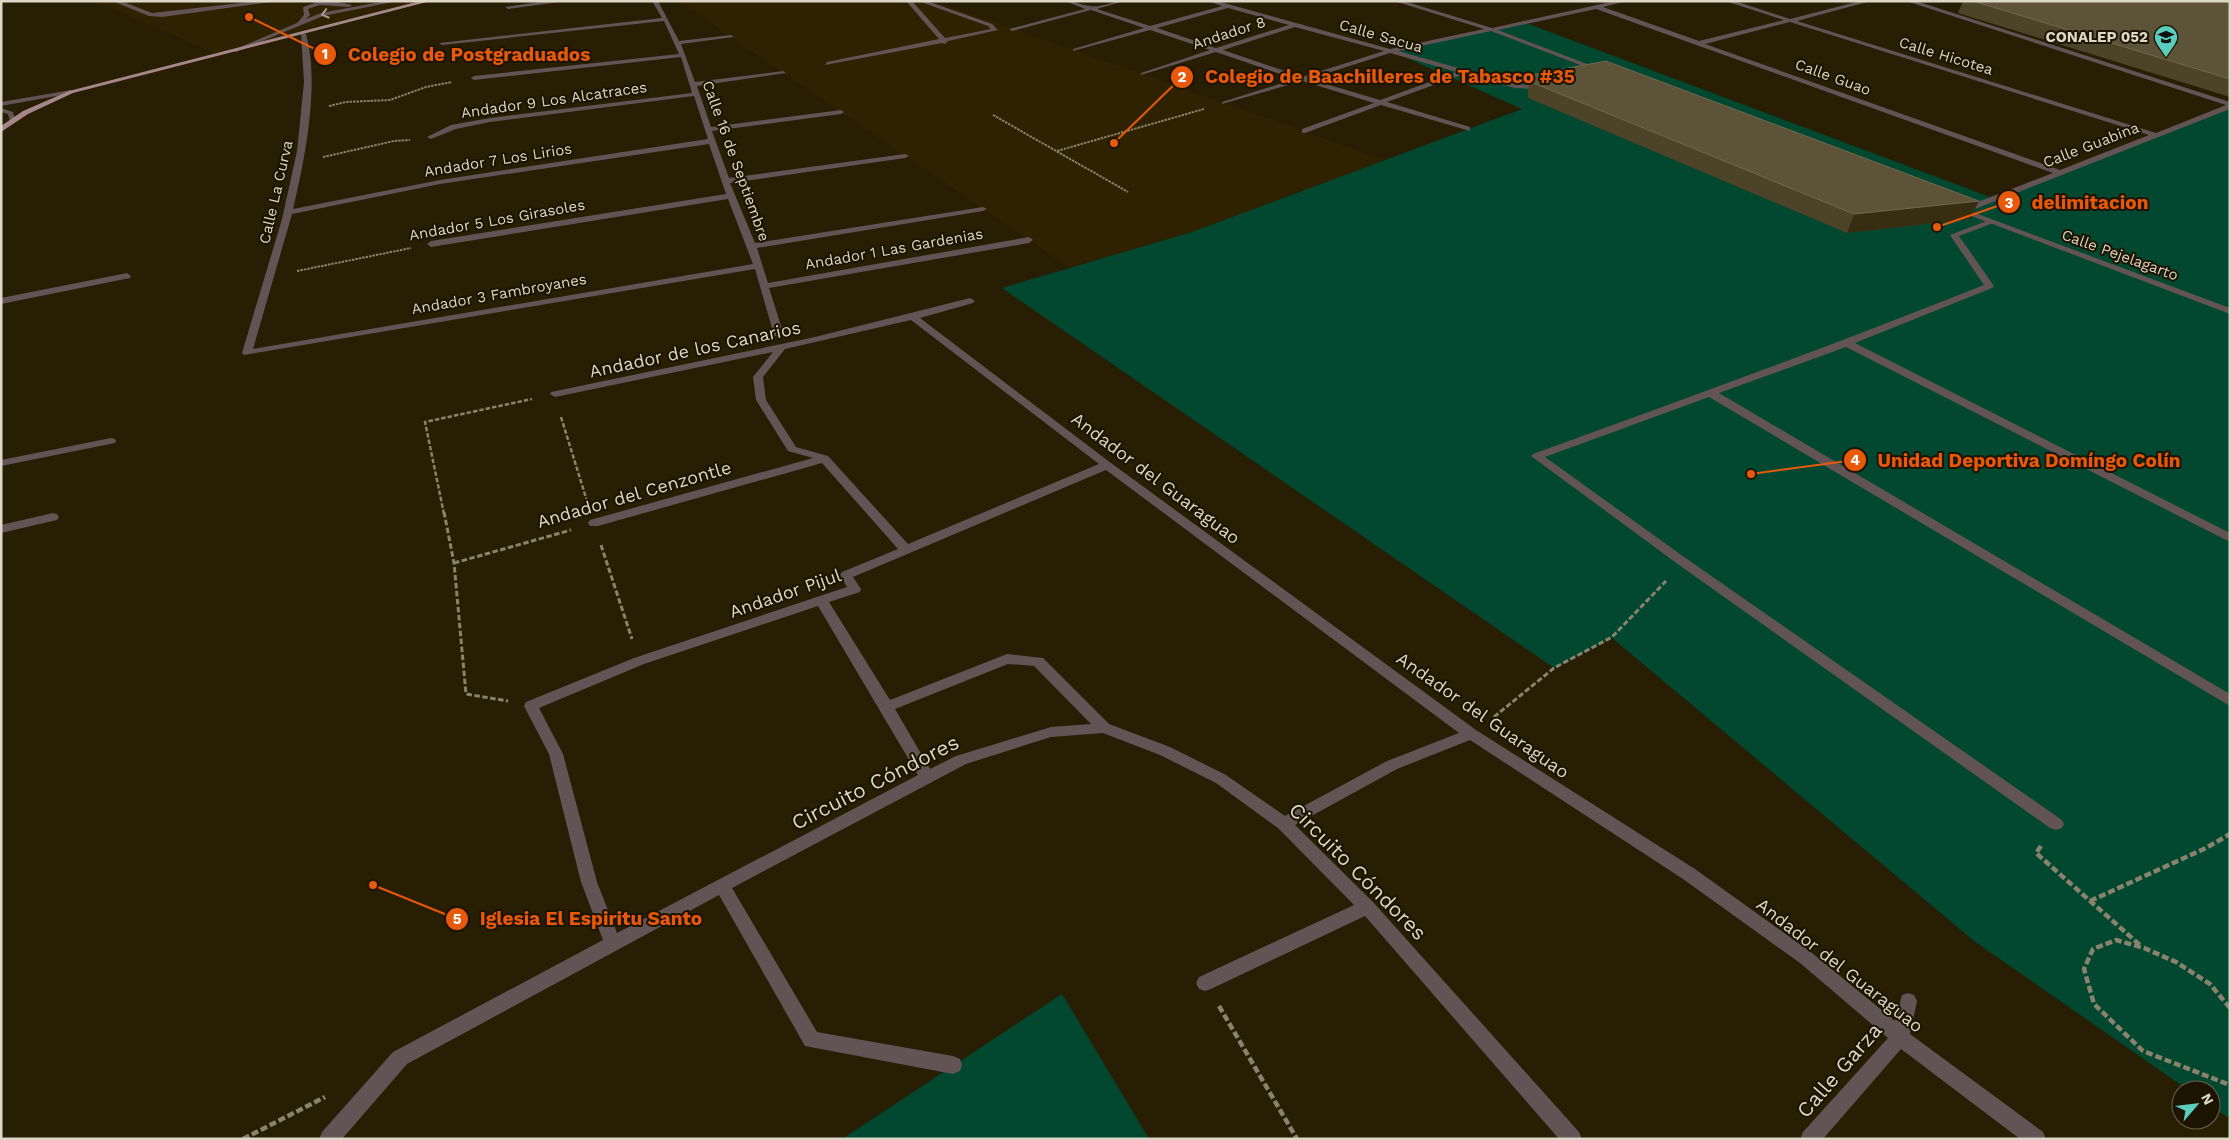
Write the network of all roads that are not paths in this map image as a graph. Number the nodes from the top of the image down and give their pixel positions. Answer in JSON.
{"nodes":[{"id":1,"x":115,"y":1,"type":"edge"},
{"id":2,"x":275,"y":1,"type":"edge"},
{"id":3,"x":428,"y":1,"type":"edge"},
{"id":4,"x":564,"y":1,"type":"edge"},
{"id":5,"x":655,"y":1,"type":"edge"},
{"id":6,"x":908,"y":1,"type":"edge"},
{"id":7,"x":921,"y":1,"type":"edge"},
{"id":8,"x":1068,"y":1,"type":"edge"},
{"id":9,"x":1121,"y":1,"type":"edge"},
{"id":10,"x":1210,"y":1,"type":"edge"},
{"id":11,"x":1397,"y":1,"type":"edge"},
{"id":12,"x":1417,"y":1,"type":"edge"},
{"id":13,"x":1624,"y":1,"type":"edge"},
{"id":14,"x":1728,"y":1,"type":"edge"},
{"id":15,"x":1868,"y":1,"type":"edge"},
{"id":16,"x":1909,"y":1,"type":"edge"},
{"id":17,"x":317,"y":2,"type":"edge"},
{"id":18,"x":393,"y":2,"type":"edge"},
{"id":19,"x":1228,"y":6,"type":"junction"},
{"id":20,"x":508,"y":7,"type":"dead end"},
{"id":21,"x":1597,"y":7,"type":"junction"},
{"id":22,"x":1092,"y":9,"type":"junction"},
{"id":23,"x":1439,"y":12,"type":"junction"},
{"id":24,"x":666,"y":20,"type":"junction"},
{"id":25,"x":1790,"y":20,"type":"junction"},
{"id":26,"x":294,"y":25,"type":"junction"},
{"id":27,"x":1294,"y":25,"type":"junction"},
{"id":28,"x":1149,"y":28,"type":"junction"},
{"id":29,"x":1012,"y":29,"type":"dead end"},
{"id":30,"x":1490,"y":29,"type":"junction"},
{"id":31,"x":303,"y":34,"type":"junction"},
{"id":32,"x":730,"y":37,"type":"dead end"},
{"id":33,"x":945,"y":42,"type":"junction"},
{"id":34,"x":442,"y":43,"type":"dead end"},
{"id":35,"x":678,"y":43,"type":"junction"},
{"id":36,"x":1700,"y":43,"type":"junction"},
{"id":37,"x":1075,"y":50,"type":"dead end"},
{"id":38,"x":1216,"y":50,"type":"junction"},
{"id":39,"x":234,"y":51,"type":"junction"},
{"id":40,"x":1391,"y":51,"type":"junction"},
{"id":41,"x":683,"y":55,"type":"junction"},
{"id":42,"x":827,"y":64,"type":"dead end"},
{"id":43,"x":1462,"y":72,"type":"junction"},
{"id":44,"x":1603,"y":72,"type":"junction"},
{"id":45,"x":783,"y":73,"type":"dead end"},
{"id":46,"x":1143,"y":74,"type":"dead end"},
{"id":47,"x":1586,"y":76,"type":"edge"},
{"id":48,"x":1613,"y":76,"type":"edge"},
{"id":49,"x":474,"y":78,"type":"road end"},
{"id":50,"x":1300,"y":78,"type":"junction"},
{"id":51,"x":694,"y":84,"type":"junction"},
{"id":52,"x":1551,"y":84,"type":"edge"},
{"id":53,"x":71,"y":92,"type":"junction"},
{"id":54,"x":697,"y":94,"type":"junction"},
{"id":55,"x":1224,"y":103,"type":"road end"},
{"id":56,"x":1380,"y":103,"type":"junction"},
{"id":57,"x":1,"y":104,"type":"edge"},
{"id":58,"x":2230,"y":105,"type":"edge"},
{"id":59,"x":1,"y":110,"type":"edge"},
{"id":60,"x":841,"y":112,"type":"dead end"},
{"id":61,"x":13,"y":120,"type":"junction"},
{"id":62,"x":709,"y":129,"type":"junction"},
{"id":63,"x":1467,"y":129,"type":"dead end"},
{"id":64,"x":1,"y":130,"type":"edge"},
{"id":65,"x":1306,"y":131,"type":"dead end"},
{"id":66,"x":2156,"y":135,"type":"junction"},
{"id":67,"x":431,"y":136,"type":"road end"},
{"id":68,"x":712,"y":141,"type":"junction"},
{"id":69,"x":905,"y":156,"type":"dead end"},
{"id":70,"x":2059,"y":172,"type":"junction"},
{"id":71,"x":726,"y":181,"type":"junction"},
{"id":72,"x":731,"y":196,"type":"junction"},
{"id":73,"x":1953,"y":208,"type":"edge"},
{"id":74,"x":984,"y":209,"type":"dead end"},
{"id":75,"x":1962,"y":211,"type":"junction"},
{"id":76,"x":288,"y":212,"type":"junction"},
{"id":77,"x":1992,"y":222,"type":"junction"},
{"id":78,"x":1029,"y":240,"type":"dead end"},
{"id":79,"x":431,"y":244,"type":"road end"},
{"id":80,"x":752,"y":246,"type":"junction"},
{"id":81,"x":757,"y":266,"type":"junction"},
{"id":82,"x":127,"y":276,"type":"dead end"},
{"id":83,"x":764,"y":286,"type":"junction"},
{"id":84,"x":1,"y":301,"type":"edge"},
{"id":85,"x":970,"y":301,"type":"dead end"},
{"id":86,"x":2230,"y":311,"type":"edge"},
{"id":87,"x":913,"y":317,"type":"junction"},
{"id":88,"x":780,"y":341,"type":"junction"},
{"id":89,"x":1847,"y":343,"type":"junction"},
{"id":90,"x":247,"y":353,"type":"joint"},
{"id":91,"x":1709,"y":392,"type":"junction"},
{"id":92,"x":554,"y":394,"type":"road end"},
{"id":93,"x":111,"y":441,"type":"dead end"},
{"id":94,"x":824,"y":458,"type":"junction"},
{"id":95,"x":1,"y":464,"type":"edge"},
{"id":96,"x":1107,"y":465,"type":"junction"},
{"id":97,"x":54,"y":517,"type":"dead end"},
{"id":98,"x":594,"y":523,"type":"road end"},
{"id":99,"x":1,"y":529,"type":"edge"},
{"id":100,"x":2230,"y":538,"type":"edge"},
{"id":101,"x":906,"y":550,"type":"junction"},
{"id":102,"x":822,"y":600,"type":"junction"},
{"id":103,"x":2230,"y":701,"type":"edge"},
{"id":104,"x":887,"y":707,"type":"junction"},
{"id":105,"x":1104,"y":728,"type":"junction"},
{"id":106,"x":1472,"y":734,"type":"junction"},
{"id":107,"x":926,"y":777,"type":"junction"},
{"id":108,"x":1284,"y":824,"type":"junction"},
{"id":109,"x":2056,"y":824,"type":"road end"},
{"id":110,"x":722,"y":886,"type":"junction"},
{"id":111,"x":1367,"y":907,"type":"junction"},
{"id":112,"x":613,"y":943,"type":"junction"},
{"id":113,"x":1205,"y":983,"type":"road end"},
{"id":114,"x":1908,"y":1001,"type":"dead end"},
{"id":115,"x":1900,"y":1037,"type":"junction"},
{"id":116,"x":953,"y":1065,"type":"dead end"},
{"id":117,"x":329,"y":1139,"type":"edge"},
{"id":118,"x":1572,"y":1139,"type":"edge"},
{"id":119,"x":1810,"y":1139,"type":"edge"},
{"id":120,"x":2036,"y":1139,"type":"edge"}],
"edges":[{"from":1,"to":2,"type":"street"},
{"from":3,"to":31,"type":"main road"},
{"from":4,"to":20,"type":"street"},
{"from":5,"to":24,"type":"street","name":"Calle 16 de Septiembre"},
{"from":6,"to":33,"type":"street"},
{"from":7,"to":33,"type":"street"},
{"from":8,"to":22,"type":"street"},
{"from":9,"to":22,"type":"street"},
{"from":10,"to":19,"type":"street","name":"Calle Sacua"},
{"from":11,"to":23,"type":"street"},
{"from":12,"to":23,"type":"street"},
{"from":13,"to":21,"type":"street"},
{"from":14,"to":25,"type":"street","name":"Calle Hicotea"},
{"from":15,"to":25,"type":"street"},
{"from":16,"to":58,"type":"street"},
{"from":17,"to":18,"type":"street"},
{"from":17,"to":26,"type":"street"},
{"from":18,"to":26,"type":"street","one_way":true},
{"from":19,"to":27,"type":"street","name":"Calle Sacua"},
{"from":19,"to":28,"type":"street"},
{"from":21,"to":30,"type":"street"},
{"from":21,"to":36,"type":"street","name":"Calle Guao"},
{"from":22,"to":28,"type":"street"},
{"from":22,"to":29,"type":"street"},
{"from":23,"to":30,"type":"street"},
{"from":24,"to":34,"type":"street"},
{"from":24,"to":35,"type":"street","name":"Calle 16 de Septiembre"},
{"from":25,"to":36,"type":"street"},
{"from":25,"to":66,"type":"street","name":"Calle Hicotea"},
{"from":26,"to":39,"type":"street"},
{"from":27,"to":38,"type":"street","name":"Andador 8"},
{"from":27,"to":40,"type":"street","name":"Calle Sacua"},
{"from":28,"to":37,"type":"street"},
{"from":28,"to":38,"type":"street"},
{"from":30,"to":40,"type":"street"},
{"from":30,"to":44,"type":"street"},
{"from":31,"to":39,"type":"main road"},
{"from":31,"to":76,"type":"street","name":"Calle La Curva"},
{"from":32,"to":35,"type":"street"},
{"from":33,"to":42,"type":"street"},
{"from":35,"to":41,"type":"street","name":"Calle 16 de Septiembre"},
{"from":36,"to":70,"type":"street","name":"Calle Guao"},
{"from":38,"to":46,"type":"street","name":"Andador 8"},
{"from":38,"to":50,"type":"street"},
{"from":39,"to":53,"type":"main road"},
{"from":40,"to":43,"type":"street","name":"Calle Sacua"},
{"from":40,"to":50,"type":"street"},
{"from":41,"to":49,"type":"street"},
{"from":41,"to":51,"type":"street","name":"Calle 16 de Septiembre"},
{"from":43,"to":52,"type":"street","name":"Calle Sacua"},
{"from":43,"to":56,"type":"street"},
{"from":44,"to":47,"type":"street"},
{"from":44,"to":48,"type":"street"},
{"from":45,"to":51,"type":"street"},
{"from":50,"to":55,"type":"street"},
{"from":50,"to":56,"type":"street"},
{"from":51,"to":54,"type":"street","name":"Calle 16 de Septiembre"},
{"from":53,"to":57,"type":"street"},
{"from":53,"to":61,"type":"main road"},
{"from":54,"to":62,"type":"street","name":"Calle 16 de Septiembre"},
{"from":54,"to":67,"type":"street","name":"Andador 9 Los Alcatraces"},
{"from":56,"to":63,"type":"street"},
{"from":56,"to":65,"type":"street"},
{"from":58,"to":66,"type":"street","name":"Calle Guabina"},
{"from":59,"to":61,"type":"street"},
{"from":60,"to":62,"type":"street"},
{"from":61,"to":64,"type":"main road"},
{"from":62,"to":68,"type":"street","name":"Calle 16 de Septiembre"},
{"from":66,"to":70,"type":"street","name":"Calle Guabina"},
{"from":68,"to":71,"type":"street","name":"Calle 16 de Septiembre"},
{"from":68,"to":76,"type":"street","name":"Andador 7 Los Lirios"},
{"from":69,"to":71,"type":"street"},
{"from":70,"to":75,"type":"street","name":"Calle Guabina"},
{"from":71,"to":72,"type":"street","name":"Calle 16 de Septiembre"},
{"from":72,"to":79,"type":"street","name":"Andador 5 Los Girasoles"},
{"from":72,"to":80,"type":"street","name":"Calle 16 de Septiembre"},
{"from":73,"to":75,"type":"street","name":"Calle Pejelagarto"},
{"from":74,"to":80,"type":"street"},
{"from":75,"to":77,"type":"street","name":"Calle Pejelagarto"},
{"from":76,"to":90,"type":"street","name":"Calle La Curva"},
{"from":77,"to":86,"type":"street","name":"Calle Pejelagarto"},
{"from":77,"to":89,"type":"street"},
{"from":78,"to":83,"type":"street","name":"Andador 1 Las Gardenias"},
{"from":80,"to":81,"type":"street","name":"Calle 16 de Septiembre"},
{"from":81,"to":83,"type":"street","name":"Calle 16 de Septiembre"},
{"from":81,"to":90,"type":"street","name":"Andador 3 Fambroyanes"},
{"from":82,"to":84,"type":"street"},
{"from":83,"to":88,"type":"street","name":"Calle 16 de Septiembre"},
{"from":85,"to":87,"type":"street","name":"Andador de los Canarios"},
{"from":87,"to":88,"type":"street","name":"Andador de los Canarios"},
{"from":87,"to":96,"type":"street","name":"Andador del Guaraguao"},
{"from":88,"to":92,"type":"street","name":"Andador de los Canarios"},
{"from":88,"to":94,"type":"street"},
{"from":89,"to":91,"type":"street"},
{"from":89,"to":100,"type":"street"},
{"from":91,"to":103,"type":"street"},
{"from":91,"to":109,"type":"street"},
{"from":93,"to":95,"type":"street"},
{"from":94,"to":98,"type":"street","name":"Andador del Cenzontle"},
{"from":94,"to":101,"type":"street"},
{"from":96,"to":101,"type":"street","name":"Andador Pijul"},
{"from":96,"to":106,"type":"street","name":"Andador del Guaraguao"},
{"from":97,"to":99,"type":"street"},
{"from":101,"to":102,"type":"street","name":"Andador Pijul"},
{"from":102,"to":104,"type":"street"},
{"from":102,"to":112,"type":"street","name":"Andador Pijul"},
{"from":104,"to":105,"type":"street"},
{"from":104,"to":107,"type":"street"},
{"from":105,"to":107,"type":"street","name":"Circuito Cóndores"},
{"from":105,"to":108,"type":"street","name":"Circuito Cóndores"},
{"from":106,"to":108,"type":"street"},
{"from":106,"to":115,"type":"street","name":"Andador del Guaraguao"},
{"from":107,"to":110,"type":"street","name":"Circuito Cóndores"},
{"from":108,"to":111,"type":"street","name":"Circuito Cóndores"},
{"from":110,"to":112,"type":"street","name":"Circuito Cóndores"},
{"from":110,"to":116,"type":"street"},
{"from":111,"to":113,"type":"street"},
{"from":111,"to":118,"type":"street","name":"Circuito Cóndores"},
{"from":112,"to":117,"type":"street","name":"Circuito Cóndores"},
{"from":114,"to":115,"type":"street","name":"Calle Garza"},
{"from":115,"to":119,"type":"street","name":"Calle Garza"},
{"from":115,"to":120,"type":"street","name":"Andador del Guaraguao"}]}
